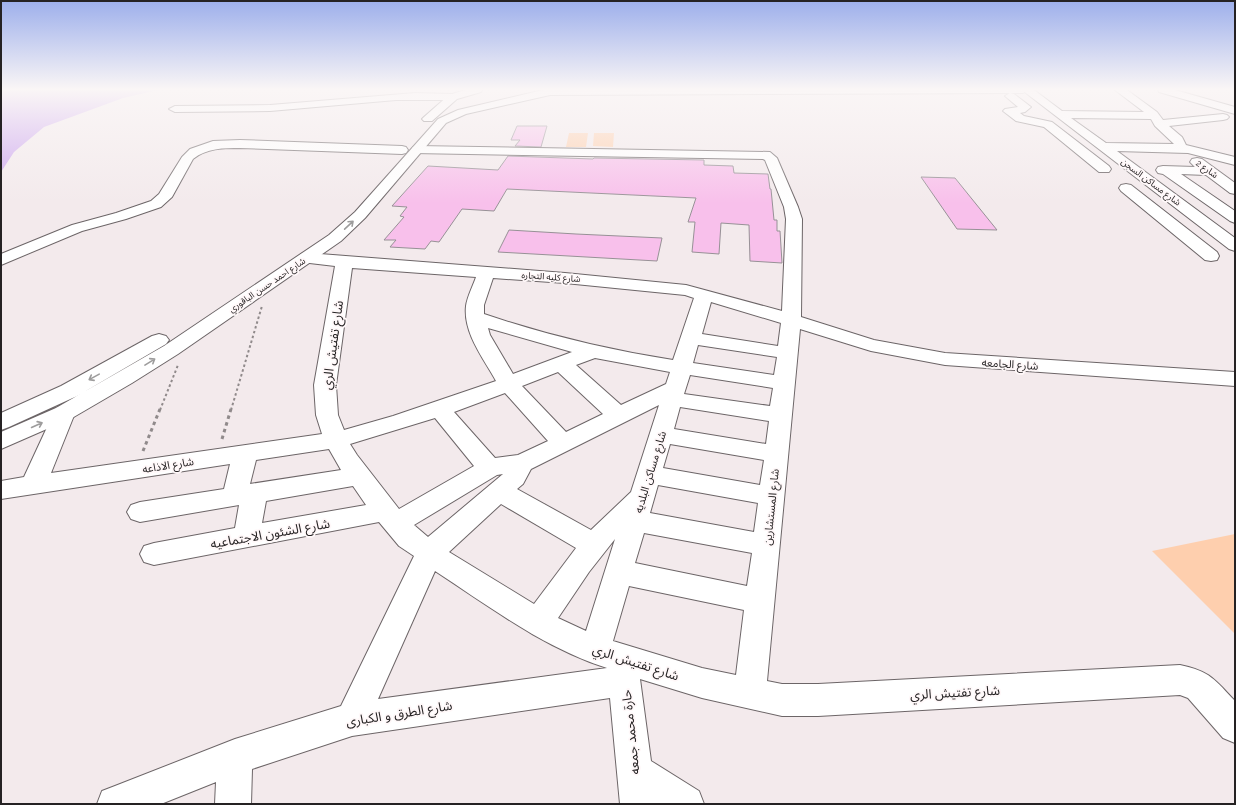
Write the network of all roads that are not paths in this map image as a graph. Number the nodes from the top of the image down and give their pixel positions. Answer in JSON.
{"nodes":[{"id":1,"x":424,"y":128,"type":"edge"},
{"id":2,"x":434,"y":128,"type":"edge"},
{"id":3,"x":1052,"y":128,"type":"edge"},
{"id":4,"x":1076,"y":128,"type":"edge"},
{"id":5,"x":1165,"y":128,"type":"edge"},
{"id":6,"x":1091,"y":137,"type":"junction"},
{"id":7,"x":1065,"y":138,"type":"junction"},
{"id":8,"x":1235,"y":147,"type":"edge"},
{"id":9,"x":1106,"y":148,"type":"junction"},
{"id":10,"x":1176,"y":148,"type":"junction"},
{"id":11,"x":1079,"y":149,"type":"junction"},
{"id":12,"x":410,"y":150,"type":"junction"},
{"id":13,"x":1205,"y":152,"type":"junction"},
{"id":14,"x":1118,"y":158,"type":"junction"},
{"id":15,"x":1192,"y":159,"type":"junction"},
{"id":16,"x":1235,"y":161,"type":"edge"},
{"id":17,"x":1104,"y":169,"type":"dead end"},
{"id":18,"x":1166,"y":170,"type":"junction"},
{"id":19,"x":1210,"y":171,"type":"junction"},
{"id":20,"x":1133,"y":178,"type":"junction"},
{"id":21,"x":1185,"y":184,"type":"junction"},
{"id":22,"x":1233,"y":187,"type":"edge"},
{"id":23,"x":1173,"y":199,"type":"junction"},
{"id":24,"x":1209,"y":200,"type":"junction"},
{"id":25,"x":1151,"y":208,"type":"junction"},
{"id":26,"x":1185,"y":208,"type":"junction"},
{"id":27,"x":1235,"y":218,"type":"edge"},
{"id":28,"x":1176,"y":228,"type":"junction"},
{"id":29,"x":1212,"y":229,"type":"junction"},
{"id":30,"x":315,"y":235,"type":"junction"},
{"id":31,"x":1235,"y":246,"type":"edge"},
{"id":32,"x":339,"y":250,"type":"junction"},
{"id":33,"x":1211,"y":256,"type":"dead end"},
{"id":34,"x":307,"y":258,"type":"junction"},
{"id":35,"x":1,"y":260,"type":"edge"},
{"id":36,"x":486,"y":273,"type":"junction"},
{"id":37,"x":704,"y":294,"type":"junction"},
{"id":38,"x":475,"y":317,"type":"junction"},
{"id":39,"x":791,"y":320,"type":"junction"},
{"id":40,"x":690,"y":338,"type":"junction"},
{"id":41,"x":592,"y":352,"type":"junction"},
{"id":42,"x":787,"y":353,"type":"junction"},
{"id":43,"x":561,"y":363,"type":"junction"},
{"id":44,"x":1235,"y":379,"type":"edge"},
{"id":45,"x":508,"y":383,"type":"junction"},
{"id":46,"x":784,"y":383,"type":"junction"},
{"id":47,"x":676,"y":385,"type":"junction"},
{"id":48,"x":439,"y":409,"type":"junction"},
{"id":49,"x":64,"y":413,"type":"junction"},
{"id":50,"x":619,"y":416,"type":"junction"},
{"id":51,"x":780,"y":416,"type":"junction"},
{"id":52,"x":1,"y":422,"type":"edge"},
{"id":53,"x":662,"y":435,"type":"junction"},
{"id":54,"x":336,"y":440,"type":"junction"},
{"id":55,"x":1,"y":441,"type":"edge"},
{"id":56,"x":563,"y":443,"type":"junction"},
{"id":57,"x":244,"y":454,"type":"junction"},
{"id":58,"x":776,"y":454,"type":"junction"},
{"id":59,"x":522,"y":464,"type":"junction"},
{"id":60,"x":490,"y":468,"type":"junction"},
{"id":61,"x":359,"y":476,"type":"junction"},
{"id":62,"x":32,"y":486,"type":"junction"},
{"id":63,"x":1,"y":490,"type":"edge"},
{"id":64,"x":500,"y":491,"type":"junction"},
{"id":65,"x":245,"y":495,"type":"junction"},
{"id":66,"x":772,"y":496,"type":"junction"},
{"id":67,"x":643,"y":497,"type":"junction"},
{"id":68,"x":140,"y":512,"type":"dead end"},
{"id":69,"x":391,"y":517,"type":"junction"},
{"id":70,"x":247,"y":537,"type":"junction"},
{"id":71,"x":594,"y":545,"type":"junction"},
{"id":72,"x":767,"y":545,"type":"junction"},
{"id":73,"x":429,"y":553,"type":"junction"},
{"id":74,"x":154,"y":554,"type":"dead end"},
{"id":75,"x":620,"y":572,"type":"junction"},
{"id":76,"x":761,"y":601,"type":"junction"},
{"id":77,"x":538,"y":623,"type":"junction"},
{"id":78,"x":614,"y":663,"type":"junction"},
{"id":79,"x":750,"y":693,"type":"junction"},
{"id":80,"x":352,"y":718,"type":"junction"},
{"id":81,"x":1235,"y":726,"type":"edge"},
{"id":82,"x":235,"y":757,"type":"junction"},
{"id":83,"x":636,"y":787,"type":"edge"},
{"id":84,"x":115,"y":804,"type":"edge"},
{"id":85,"x":233,"y":804,"type":"edge"},
{"id":86,"x":686,"y":804,"type":"edge"}],
"edges":[{"from":1,"to":12,"type":"street","name":"شارع احمد حسن الباقوري"},
{"from":2,"to":12,"type":"street","name":"شارع احمد حسن الباقوري"},
{"from":3,"to":7,"type":"street"},
{"from":4,"to":6,"type":"street","name":"شارع مساكن السجن"},
{"from":5,"to":10,"type":"street"},
{"from":6,"to":7,"type":"street"},
{"from":6,"to":9,"type":"street","name":"شارع مساكن السجن"},
{"from":6,"to":10,"type":"street"},
{"from":7,"to":11,"type":"street"},
{"from":8,"to":13,"type":"street"},
{"from":9,"to":10,"type":"street"},
{"from":9,"to":11,"type":"street"},
{"from":9,"to":14,"type":"street","name":"شارع مساكن السجن"},
{"from":10,"to":13,"type":"street"},
{"from":10,"to":15,"type":"street","name":"شارع 2"},
{"from":11,"to":17,"type":"street"},
{"from":12,"to":30,"type":"street","name":"شارع احمد حسن الباقوري"},
{"from":32,"to":12,"type":"street","name":"شارع احمد حسن الباقوري","one_way":true},
{"from":12,"to":35,"type":"street"},
{"from":12,"to":39,"type":"street","name":"شارع المستشارين"},
{"from":13,"to":16,"type":"street"},
{"from":14,"to":15,"type":"street"},
{"from":14,"to":20,"type":"street","name":"شارع مساكن السجن"},
{"from":15,"to":19,"type":"street","name":"شارع 2"},
{"from":18,"to":19,"type":"street"},
{"from":18,"to":20,"type":"street"},
{"from":18,"to":21,"type":"street"},
{"from":19,"to":22,"type":"street","name":"شارع 2"},
{"from":20,"to":23,"type":"street","name":"شارع مساكن السجن"},
{"from":20,"to":25,"type":"street"},
{"from":21,"to":22,"type":"street"},
{"from":21,"to":24,"type":"street"},
{"from":23,"to":24,"type":"street"},
{"from":23,"to":26,"type":"street","name":"شارع مساكن السجن"},
{"from":24,"to":27,"type":"street"},
{"from":25,"to":26,"type":"street"},
{"from":25,"to":28,"type":"street"},
{"from":26,"to":29,"type":"street","name":"شارع مساكن السجن"},
{"from":28,"to":29,"type":"street"},
{"from":28,"to":33,"type":"street"},
{"from":29,"to":31,"type":"street","name":"شارع مساكن السجن"},
{"from":30,"to":32,"type":"street"},
{"from":30,"to":52,"type":"street","name":"شارع احمد حسن الباقوري","one_way":true},
{"from":32,"to":34,"type":"street","name":"شارع كليه التجاره"},
{"from":32,"to":34,"type":"street","name":"شارع احمد حسن الباقوري"},
{"from":32,"to":36,"type":"street","name":"شارع كليه التجاره"},
{"from":32,"to":54,"type":"street","name":"شارع تفتيش الري"},
{"from":49,"to":34,"type":"street","name":"شارع احمد حسن الباقوري","one_way":true},
{"from":36,"to":37,"type":"street","name":"شارع كليه التجاره"},
{"from":36,"to":38,"type":"street"},
{"from":37,"to":39,"type":"street","name":"شارع كليه التجاره"},
{"from":37,"to":40,"type":"street","name":"شارع مساكن البلديه"},
{"from":38,"to":41,"type":"street"},
{"from":38,"to":45,"type":"street"},
{"from":39,"to":42,"type":"street","name":"شارع المستشارين"},
{"from":39,"to":44,"type":"street","name":"شارع الجامعه"},
{"from":40,"to":42,"type":"street"},
{"from":40,"to":47,"type":"street","name":"شارع مساكن البلديه"},
{"from":41,"to":43,"type":"street","name":"شارع الاذاعه"},
{"from":41,"to":47,"type":"street"},
{"from":42,"to":46,"type":"street","name":"شارع المستشارين"},
{"from":43,"to":45,"type":"street","name":"شارع الاذاعه"},
{"from":43,"to":50,"type":"street"},
{"from":45,"to":48,"type":"street","name":"شارع الاذاعه"},
{"from":45,"to":56,"type":"street"},
{"from":46,"to":47,"type":"street"},
{"from":46,"to":51,"type":"street","name":"شارع المستشارين"},
{"from":47,"to":50,"type":"street"},
{"from":47,"to":51,"type":"street"},
{"from":47,"to":53,"type":"street","name":"شارع مساكن البلديه"},
{"from":48,"to":54,"type":"street","name":"شارع الاذاعه"},
{"from":48,"to":60,"type":"street"},
{"from":55,"to":49,"type":"street","name":"شارع احمد حسن الباقوري","one_way":true},
{"from":49,"to":62,"type":"street"},
{"from":50,"to":56,"type":"street"},
{"from":51,"to":58,"type":"street","name":"شارع المستشارين"},
{"from":53,"to":58,"type":"street"},
{"from":53,"to":67,"type":"street","name":"شارع مساكن البلديه"},
{"from":54,"to":57,"type":"street","name":"شارع الاذاعه"},
{"from":54,"to":61,"type":"street","name":"شارع تفتيش الري"},
{"from":56,"to":59,"type":"street"},
{"from":57,"to":62,"type":"street","name":"شارع الاذاعه"},
{"from":57,"to":65,"type":"street"},
{"from":58,"to":66,"type":"street","name":"شارع المستشارين"},
{"from":59,"to":60,"type":"street"},
{"from":59,"to":64,"type":"street"},
{"from":60,"to":69,"type":"street"},
{"from":61,"to":65,"type":"street"},
{"from":61,"to":69,"type":"street","name":"شارع تفتيش الري"},
{"from":62,"to":63,"type":"street","name":"شارع الاذاعه"},
{"from":64,"to":71,"type":"street"},
{"from":64,"to":73,"type":"street"},
{"from":65,"to":68,"type":"street"},
{"from":65,"to":70,"type":"street"},
{"from":66,"to":67,"type":"street"},
{"from":66,"to":72,"type":"street","name":"شارع المستشارين"},
{"from":67,"to":71,"type":"street"},
{"from":67,"to":72,"type":"street"},
{"from":67,"to":75,"type":"street","name":"شارع مساكن البلديه"},
{"from":69,"to":70,"type":"street","name":"شارع الشئون الاجتماعيه"},
{"from":69,"to":73,"type":"street","name":"شارع تفتيش الري"},
{"from":70,"to":74,"type":"street","name":"شارع الشئون الاجتماعيه"},
{"from":71,"to":77,"type":"street"},
{"from":72,"to":76,"type":"street","name":"شارع المستشارين"},
{"from":73,"to":77,"type":"street","name":"شارع تفتيش الري"},
{"from":73,"to":80,"type":"street"},
{"from":75,"to":76,"type":"street"},
{"from":75,"to":78,"type":"street","name":"شارع مساكن البلديه"},
{"from":76,"to":79,"type":"street","name":"شارع المستشارين"},
{"from":77,"to":78,"type":"street","name":"شارع تفتيش الري"},
{"from":78,"to":79,"type":"street","name":"شارع تفتيش الري"},
{"from":78,"to":80,"type":"street","name":"شارع الطرق و الكبارى"},
{"from":78,"to":83,"type":"street","name":"حارة محمد جمعه"},
{"from":79,"to":81,"type":"street","name":"شارع تفتيش الري"},
{"from":80,"to":82,"type":"street","name":"شارع الطرق و الكبارى"},
{"from":82,"to":84,"type":"street","name":"شارع الطرق و الكبارى"},
{"from":82,"to":85,"type":"street"},
{"from":83,"to":86,"type":"street"}]}
